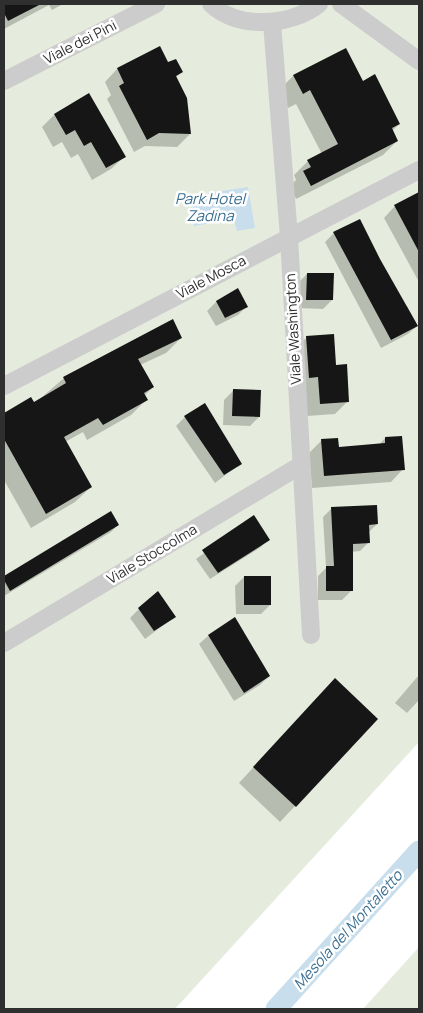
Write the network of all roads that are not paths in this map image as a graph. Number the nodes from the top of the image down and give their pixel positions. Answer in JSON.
{"nodes":[{"id":1,"x":156,"y":4,"type":"edge"},
{"id":2,"x":211,"y":4,"type":"edge"},
{"id":3,"x":319,"y":4,"type":"edge"},
{"id":4,"x":341,"y":4,"type":"edge"},
{"id":5,"x":272,"y":23,"type":"junction"},
{"id":6,"x":419,"y":61,"type":"edge"},
{"id":7,"x":4,"y":81,"type":"edge"},
{"id":8,"x":419,"y":170,"type":"edge"},
{"id":9,"x":288,"y":237,"type":"junction"},
{"id":10,"x":4,"y":386,"type":"edge"},
{"id":11,"x":301,"y":465,"type":"junction"},
{"id":12,"x":311,"y":635,"type":"dead end"},
{"id":13,"x":4,"y":643,"type":"edge"}],
"edges":[{"from":1,"to":7,"type":"street","name":"Viale dei Pini"},
{"from":2,"to":5,"type":"street"},
{"from":3,"to":5,"type":"street"},
{"from":4,"to":6,"type":"street"},
{"from":5,"to":9,"type":"street","name":"Viale Washington"},
{"from":8,"to":9,"type":"street","name":"Viale Mosca"},
{"from":9,"to":10,"type":"street","name":"Viale Mosca"},
{"from":9,"to":11,"type":"street","name":"Viale Washington"},
{"from":11,"to":12,"type":"street","name":"Viale Washington"},
{"from":11,"to":13,"type":"street","name":"Viale Stoccolma"}]}
